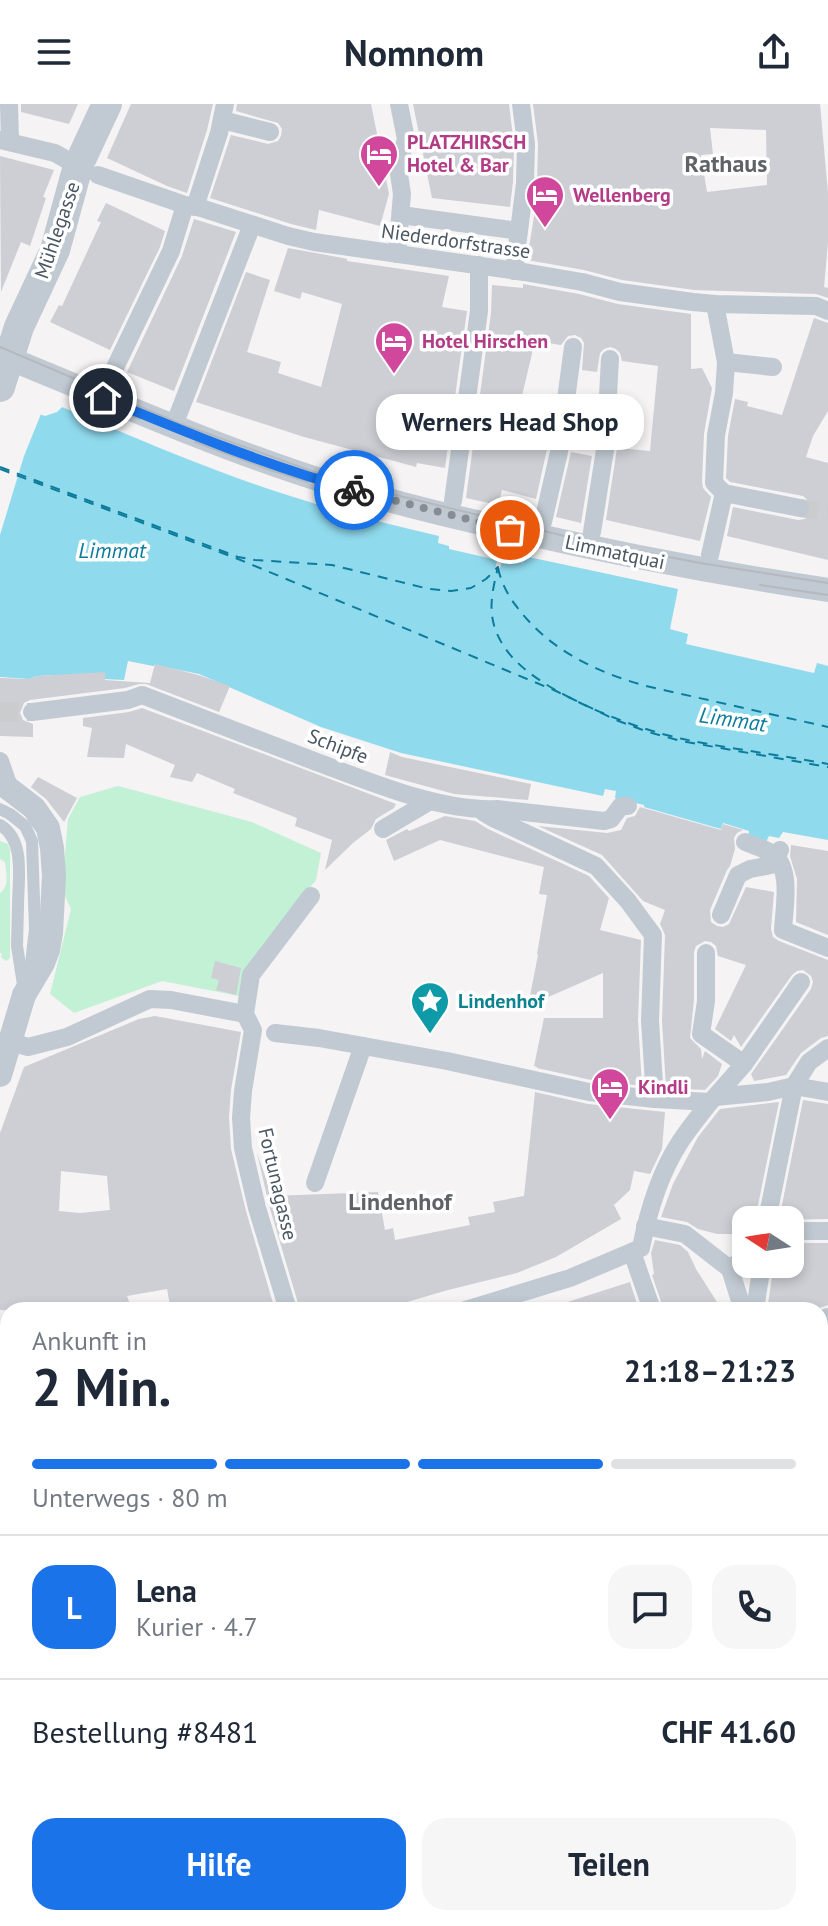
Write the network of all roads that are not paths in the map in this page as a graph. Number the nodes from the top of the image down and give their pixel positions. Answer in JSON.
{"nodes":[{"id":1,"x":9,"y":104,"type":"edge"},
{"id":2,"x":107,"y":104,"type":"edge"},
{"id":3,"x":399,"y":104,"type":"edge"},
{"id":4,"x":521,"y":104,"type":"edge"},
{"id":5,"x":224,"y":112,"type":"edge"},
{"id":6,"x":270,"y":132,"type":"dead end"},
{"id":7,"x":5,"y":141,"type":"edge"},
{"id":8,"x":67,"y":160,"type":"dead end"},
{"id":9,"x":98,"y":175,"type":"dead end"},
{"id":10,"x":190,"y":206,"type":"junction"},
{"id":11,"x":401,"y":215,"type":"junction"},
{"id":12,"x":252,"y":225,"type":"junction"},
{"id":13,"x":519,"y":231,"type":"junction"},
{"id":14,"x":397,"y":254,"type":"junction"},
{"id":15,"x":479,"y":265,"type":"junction"},
{"id":16,"x":514,"y":271,"type":"junction"},
{"id":17,"x":715,"y":304,"type":"junction"},
{"id":18,"x":822,"y":308,"type":"edge"},
{"id":19,"x":573,"y":347,"type":"dead end"},
{"id":20,"x":4,"y":356,"type":"edge"},
{"id":21,"x":610,"y":359,"type":"dead end"},
{"id":22,"x":726,"y":362,"type":"junction"},
{"id":23,"x":773,"y":367,"type":"dead end"},
{"id":24,"x":111,"y":376,"type":"dead end"},
{"id":25,"x":0,"y":387,"type":"edge"},
{"id":26,"x":178,"y":415,"type":"dead end"},
{"id":27,"x":719,"y":488,"type":"junction"},
{"id":28,"x":452,"y":508,"type":"junction"},
{"id":29,"x":800,"y":508,"type":"tunnel mouth"},
{"id":30,"x":541,"y":529,"type":"junction"},
{"id":31,"x":592,"y":532,"type":"dead end"},
{"id":32,"x":708,"y":563,"type":"junction"},
{"id":33,"x":828,"y":590,"type":"edge"},
{"id":34,"x":32,"y":712,"type":"tunnel mouth"},
{"id":35,"x":0,"y":761,"type":"edge"},
{"id":36,"x":3,"y":794,"type":"edge"},
{"id":37,"x":430,"y":801,"type":"junction"},
{"id":38,"x":628,"y":806,"type":"dead end"},
{"id":39,"x":481,"y":810,"type":"junction"},
{"id":40,"x":0,"y":825,"type":"edge"},
{"id":41,"x":383,"y":829,"type":"dead end"},
{"id":42,"x":745,"y":842,"type":"dead end"},
{"id":43,"x":778,"y":854,"type":"junction"},
{"id":44,"x":311,"y":896,"type":"dead end"},
{"id":45,"x":721,"y":915,"type":"dead end"},
{"id":46,"x":823,"y":951,"type":"edge"},
{"id":47,"x":706,"y":953,"type":"dead end"},
{"id":48,"x":801,"y":982,"type":"dead end"},
{"id":49,"x":24,"y":995,"type":"junction"},
{"id":50,"x":260,"y":1027,"type":"junction"},
{"id":51,"x":11,"y":1042,"type":"junction"},
{"id":52,"x":363,"y":1046,"type":"junction"},
{"id":53,"x":828,"y":1048,"type":"edge"},
{"id":54,"x":744,"y":1064,"type":"junction"},
{"id":55,"x":0,"y":1074,"type":"edge"},
{"id":56,"x":794,"y":1086,"type":"junction"},
{"id":57,"x":828,"y":1092,"type":"edge"},
{"id":58,"x":655,"y":1099,"type":"junction"},
{"id":59,"x":712,"y":1099,"type":"junction"},
{"id":60,"x":315,"y":1183,"type":"dead end"},
{"id":61,"x":770,"y":1206,"type":"edge"},
{"id":62,"x":645,"y":1226,"type":"junction"},
{"id":63,"x":804,"y":1231,"type":"edge"},
{"id":64,"x":828,"y":1231,"type":"edge"},
{"id":65,"x":637,"y":1250,"type":"junction"},
{"id":66,"x":730,"y":1269,"type":"joint"},
{"id":67,"x":760,"y":1278,"type":"edge"},
{"id":68,"x":286,"y":1302,"type":"edge"},
{"id":69,"x":491,"y":1302,"type":"edge"},
{"id":70,"x":650,"y":1302,"type":"edge"},
{"id":71,"x":740,"y":1302,"type":"edge"},
{"id":72,"x":756,"y":1302,"type":"edge"}],
"edges":[{"from":1,"to":7,"type":"street"},
{"from":2,"to":20,"type":"street","name":"Mühlegasse"},
{"from":3,"to":11,"type":"street"},
{"from":4,"to":13,"type":"street"},
{"from":5,"to":6,"type":"street"},
{"from":5,"to":10,"type":"street"},
{"from":7,"to":8,"type":"street"},
{"from":9,"to":10,"type":"street","name":"Niederdorfstrasse"},
{"from":10,"to":12,"type":"street","name":"Niederdorfstrasse"},
{"from":10,"to":24,"type":"street"},
{"from":11,"to":13,"type":"street"},
{"from":11,"to":14,"type":"street"},
{"from":12,"to":14,"type":"street","name":"Niederdorfstrasse"},
{"from":12,"to":26,"type":"street"},
{"from":13,"to":16,"type":"street"},
{"from":14,"to":15,"type":"street","name":"Niederdorfstrasse"},
{"from":15,"to":16,"type":"street","name":"Niederdorfstrasse"},
{"from":15,"to":28,"type":"street"},
{"from":16,"to":17,"type":"street","name":"Niederdorfstrasse"},
{"from":17,"to":18,"type":"street","name":"Niederdorfstrasse"},
{"from":17,"to":22,"type":"street"},
{"from":19,"to":30,"type":"street"},
{"from":20,"to":25,"type":"street","name":"Mühlegasse"},
{"from":20,"to":28,"type":"street","name":"Limmatquai"},
{"from":21,"to":31,"type":"street"},
{"from":22,"to":23,"type":"street"},
{"from":22,"to":27,"type":"street"},
{"from":27,"to":29,"type":"street"},
{"from":27,"to":32,"type":"street"},
{"from":28,"to":30,"type":"street","name":"Limmatquai"},
{"from":30,"to":32,"type":"street","name":"Limmatquai"},
{"from":32,"to":33,"type":"street","name":"Limmatquai"},
{"from":34,"to":37,"type":"street","name":"Schipfe"},
{"from":35,"to":36,"type":"street"},
{"from":36,"to":49,"type":"lane","bridge":true},
{"from":36,"to":49,"type":"street"},
{"from":37,"to":39,"type":"street","name":"Schipfe"},
{"from":37,"to":41,"type":"street"},
{"from":38,"to":39,"type":"street","name":"Schipfe"},
{"from":39,"to":58,"type":"street"},
{"from":40,"to":49,"type":"lane","bridge":true},
{"from":42,"to":43,"type":"street"},
{"from":43,"to":45,"type":"street"},
{"from":43,"to":46,"type":"street"},
{"from":44,"to":50,"type":"street","name":"Fortunagasse"},
{"from":47,"to":54,"type":"street"},
{"from":48,"to":54,"type":"street"},
{"from":49,"to":51,"type":"street"},
{"from":50,"to":51,"type":"street"},
{"from":50,"to":52,"type":"street"},
{"from":50,"to":68,"type":"street","name":"Fortunagasse"},
{"from":51,"to":55,"type":"street"},
{"from":52,"to":58,"type":"street"},
{"from":52,"to":60,"type":"street"},
{"from":53,"to":56,"type":"street"},
{"from":54,"to":59,"type":"street"},
{"from":56,"to":57,"type":"street"},
{"from":56,"to":59,"type":"street"},
{"from":56,"to":61,"type":"street"},
{"from":58,"to":59,"type":"street"},
{"from":59,"to":62,"type":"street"},
{"from":62,"to":65,"type":"street"},
{"from":62,"to":66,"type":"street"},
{"from":63,"to":64,"type":"street"},
{"from":65,"to":69,"type":"street"},
{"from":65,"to":70,"type":"street"},
{"from":66,"to":71,"type":"street"},
{"from":67,"to":72,"type":"street"}]}
